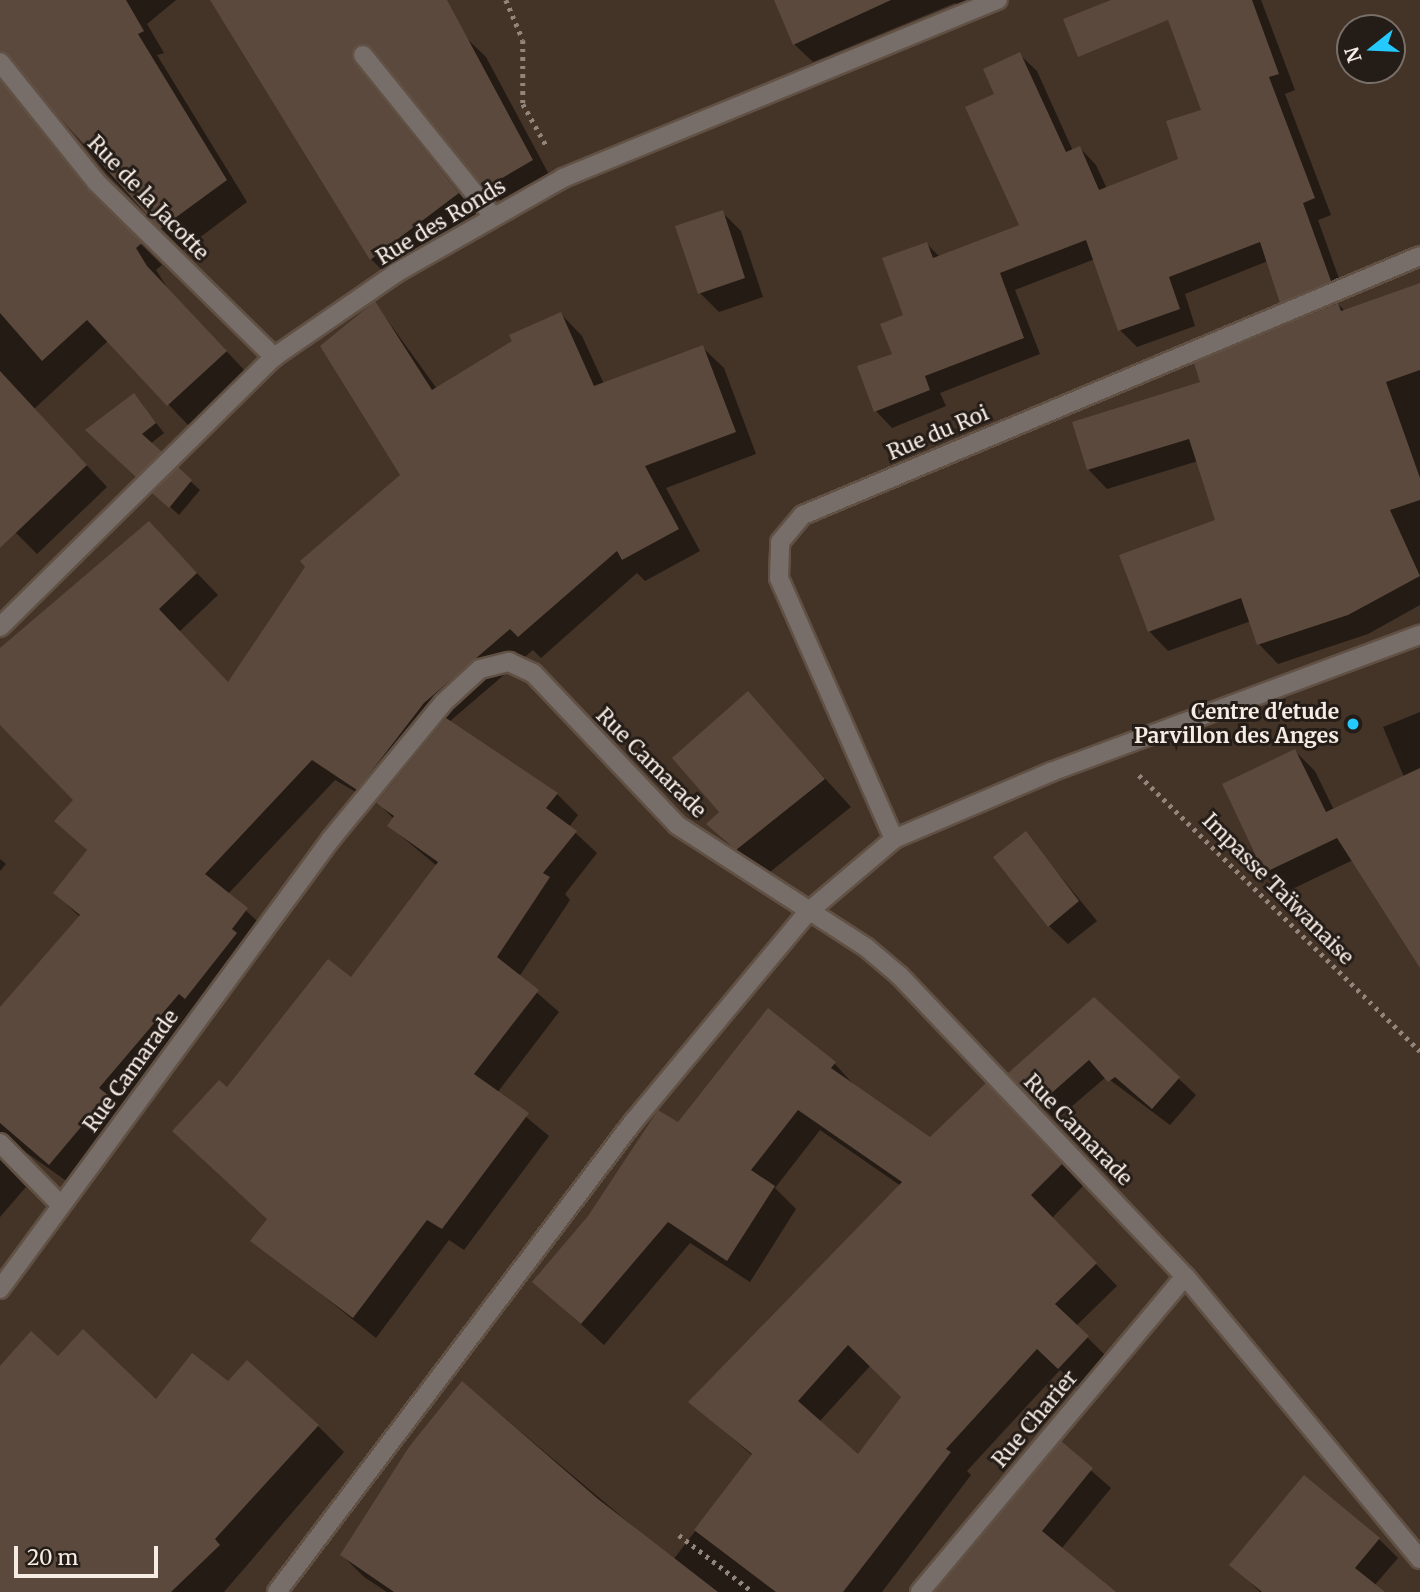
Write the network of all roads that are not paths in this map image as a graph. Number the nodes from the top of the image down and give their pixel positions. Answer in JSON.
{"nodes":[{"id":1,"x":998,"y":0,"type":"edge"},
{"id":2,"x":363,"y":55,"type":"dead end"},
{"id":3,"x":0,"y":62,"type":"edge"},
{"id":4,"x":493,"y":216,"type":"junction"},
{"id":5,"x":1420,"y":256,"type":"edge"},
{"id":6,"x":274,"y":357,"type":"junction"},
{"id":7,"x":0,"y":627,"type":"edge"},
{"id":8,"x":1420,"y":635,"type":"edge"},
{"id":9,"x":894,"y":839,"type":"junction"},
{"id":10,"x":808,"y":912,"type":"junction"},
{"id":11,"x":0,"y":1143,"type":"edge"},
{"id":12,"x":61,"y":1204,"type":"junction"},
{"id":13,"x":1185,"y":1276,"type":"junction"},
{"id":14,"x":0,"y":1289,"type":"edge"},
{"id":15,"x":1420,"y":1559,"type":"edge"},
{"id":16,"x":276,"y":1592,"type":"edge"},
{"id":17,"x":920,"y":1592,"type":"edge"}],
"edges":[{"from":1,"to":4,"type":"street","name":"Rue des Ronds"},
{"from":2,"to":4,"type":"street"},
{"from":3,"to":6,"type":"street","name":"Rue de la Jacotte"},
{"from":4,"to":6,"type":"street","name":"Rue des Ronds"},
{"from":5,"to":9,"type":"street","name":"Rue du Roi"},
{"from":6,"to":7,"type":"street","name":"Rue des Ronds"},
{"from":8,"to":9,"type":"street"},
{"from":9,"to":10,"type":"street"},
{"from":10,"to":12,"type":"street","name":"Rue Camarade"},
{"from":10,"to":13,"type":"street","name":"Rue Camarade"},
{"from":10,"to":16,"type":"street"},
{"from":11,"to":12,"type":"street"},
{"from":12,"to":14,"type":"street","name":"Rue Camarade"},
{"from":13,"to":15,"type":"street","name":"Rue Camarade"},
{"from":13,"to":17,"type":"street","name":"Rue Charier"}]}
